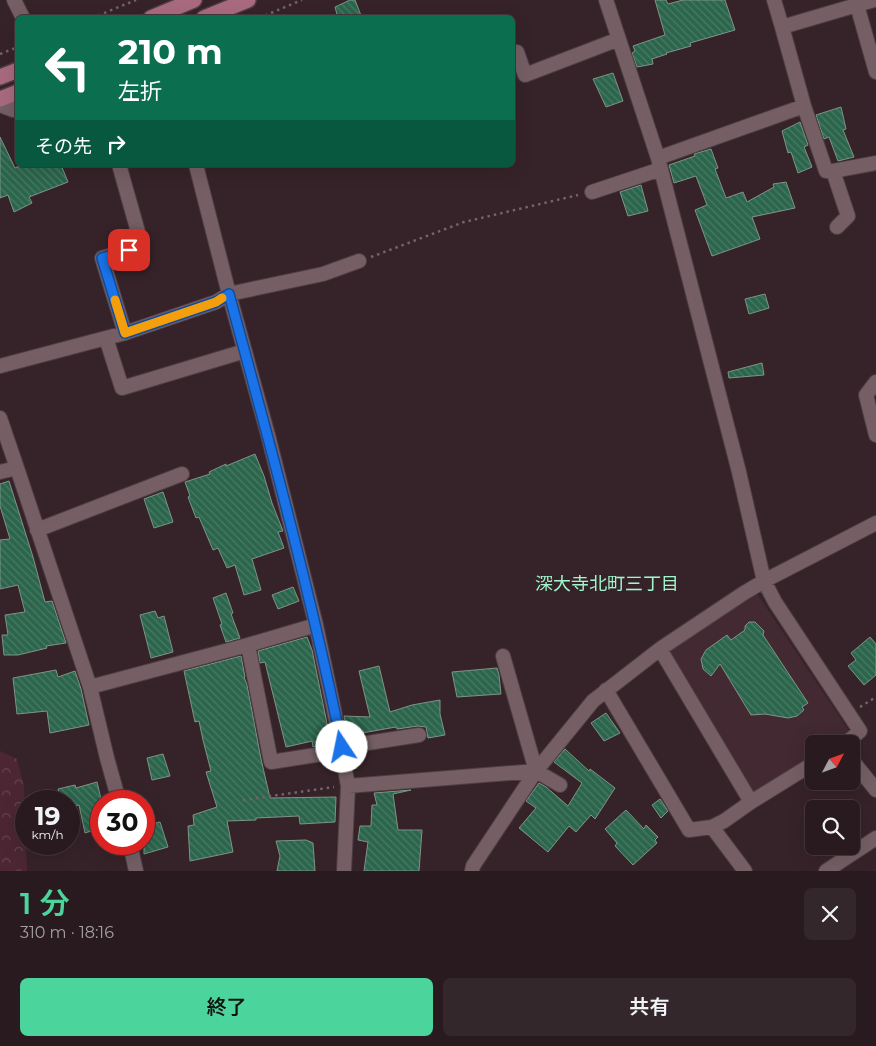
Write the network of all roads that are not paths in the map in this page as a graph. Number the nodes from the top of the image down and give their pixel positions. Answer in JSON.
{"nodes":[{"id":1,"x":14,"y":0,"type":"edge"},
{"id":2,"x":194,"y":0,"type":"edge"},
{"id":3,"x":248,"y":0,"type":"edge"},
{"id":4,"x":606,"y":0,"type":"edge"},
{"id":5,"x":774,"y":0,"type":"edge"},
{"id":6,"x":874,"y":0,"type":"edge"},
{"id":7,"x":857,"y":5,"type":"junction"},
{"id":8,"x":22,"y":15,"type":"edge"},
{"id":9,"x":158,"y":15,"type":"edge"},
{"id":10,"x":211,"y":15,"type":"edge"},
{"id":11,"x":782,"y":27,"type":"junction"},
{"id":12,"x":619,"y":39,"type":"junction"},
{"id":13,"x":517,"y":52,"type":"dead end"},
{"id":14,"x":15,"y":71,"type":"edge"},
{"id":15,"x":876,"y":72,"type":"edge"},
{"id":16,"x":0,"y":77,"type":"edge"},
{"id":17,"x":15,"y":93,"type":"edge"},
{"id":18,"x":0,"y":99,"type":"edge"},
{"id":19,"x":0,"y":105,"type":"edge"},
{"id":20,"x":804,"y":106,"type":"junction"},
{"id":21,"x":15,"y":109,"type":"edge"},
{"id":22,"x":876,"y":162,"type":"edge"},
{"id":23,"x":659,"y":164,"type":"junction"},
{"id":24,"x":197,"y":167,"type":"edge"},
{"id":25,"x":120,"y":168,"type":"dead end"},
{"id":26,"x":833,"y":171,"type":"junction"},
{"id":27,"x":592,"y":192,"type":"road end"},
{"id":28,"x":837,"y":227,"type":"dead end"},
{"id":29,"x":359,"y":261,"type":"road end"},
{"id":30,"x":229,"y":294,"type":"junction"},
{"id":31,"x":125,"y":333,"type":"junction"},
{"id":32,"x":106,"y":338,"type":"junction"},
{"id":33,"x":245,"y":351,"type":"junction"},
{"id":34,"x":0,"y":366,"type":"edge"},
{"id":35,"x":876,"y":382,"type":"edge"},
{"id":36,"x":0,"y":418,"type":"edge"},
{"id":37,"x":876,"y":435,"type":"edge"},
{"id":38,"x":17,"y":468,"type":"junction"},
{"id":39,"x":0,"y":472,"type":"edge"},
{"id":40,"x":182,"y":474,"type":"dead end"},
{"id":41,"x":876,"y":523,"type":"edge"},
{"id":42,"x":38,"y":530,"type":"junction"},
{"id":43,"x":764,"y":581,"type":"junction"},
{"id":44,"x":316,"y":625,"type":"junction"},
{"id":45,"x":248,"y":646,"type":"junction"},
{"id":46,"x":660,"y":649,"type":"junction"},
{"id":47,"x":503,"y":656,"type":"dead end"},
{"id":48,"x":90,"y":688,"type":"junction"},
{"id":49,"x":606,"y":690,"type":"junction"},
{"id":50,"x":419,"y":735,"type":"dead end"},
{"id":51,"x":855,"y":735,"type":"edge"},
{"id":52,"x":342,"y":749,"type":"junction"},
{"id":53,"x":805,"y":769,"type":"edge"},
{"id":54,"x":860,"y":770,"type":"edge"},
{"id":55,"x":536,"y":771,"type":"junction"},
{"id":56,"x":560,"y":785,"type":"dead end"},
{"id":57,"x":348,"y":786,"type":"junction"},
{"id":58,"x":116,"y":790,"type":"edge"},
{"id":59,"x":876,"y":790,"type":"edge"},
{"id":60,"x":751,"y":802,"type":"junction"},
{"id":61,"x":712,"y":827,"type":"junction"},
{"id":62,"x":876,"y":838,"type":"edge"},
{"id":63,"x":132,"y":855,"type":"edge"},
{"id":64,"x":136,"y":871,"type":"edge"},
{"id":65,"x":344,"y":871,"type":"edge"},
{"id":66,"x":472,"y":871,"type":"edge"},
{"id":67,"x":745,"y":871,"type":"edge"},
{"id":68,"x":826,"y":871,"type":"edge"}],
"edges":[{"from":1,"to":8,"type":"street"},
{"from":2,"to":9,"type":"main road"},
{"from":3,"to":10,"type":"main road"},
{"from":4,"to":12,"type":"street"},
{"from":5,"to":11,"type":"street"},
{"from":6,"to":7,"type":"street"},
{"from":7,"to":11,"type":"street"},
{"from":7,"to":15,"type":"street"},
{"from":11,"to":20,"type":"street"},
{"from":12,"to":13,"type":"street"},
{"from":12,"to":23,"type":"street"},
{"from":14,"to":16,"type":"main road"},
{"from":17,"to":18,"type":"main road"},
{"from":19,"to":21,"type":"street"},
{"from":20,"to":23,"type":"street"},
{"from":20,"to":26,"type":"street"},
{"from":22,"to":26,"type":"street"},
{"from":23,"to":27,"type":"street"},
{"from":23,"to":43,"type":"street"},
{"from":24,"to":30,"type":"street"},
{"from":25,"to":31,"type":"street"},
{"from":26,"to":28,"type":"street"},
{"from":29,"to":30,"type":"street"},
{"from":30,"to":31,"type":"street"},
{"from":30,"to":33,"type":"street"},
{"from":31,"to":32,"type":"street"},
{"from":32,"to":33,"type":"street"},
{"from":32,"to":34,"type":"street"},
{"from":33,"to":44,"type":"street"},
{"from":35,"to":37,"type":"street"},
{"from":36,"to":38,"type":"street"},
{"from":38,"to":39,"type":"street"},
{"from":38,"to":42,"type":"street"},
{"from":40,"to":42,"type":"street"},
{"from":41,"to":43,"type":"street"},
{"from":42,"to":48,"type":"street"},
{"from":43,"to":46,"type":"street"},
{"from":43,"to":51,"type":"street"},
{"from":44,"to":45,"type":"street"},
{"from":44,"to":52,"type":"street"},
{"from":45,"to":48,"type":"street"},
{"from":45,"to":52,"type":"street"},
{"from":46,"to":49,"type":"street"},
{"from":46,"to":60,"type":"street"},
{"from":47,"to":55,"type":"street"},
{"from":48,"to":58,"type":"street"},
{"from":49,"to":55,"type":"street"},
{"from":49,"to":61,"type":"street"},
{"from":50,"to":52,"type":"street"},
{"from":52,"to":57,"type":"street"},
{"from":53,"to":60,"type":"street"},
{"from":54,"to":59,"type":"street"},
{"from":55,"to":56,"type":"street"},
{"from":55,"to":57,"type":"street"},
{"from":55,"to":66,"type":"street"},
{"from":57,"to":65,"type":"street"},
{"from":60,"to":61,"type":"street"},
{"from":61,"to":67,"type":"street"},
{"from":62,"to":68,"type":"street"},
{"from":63,"to":64,"type":"street"}]}
